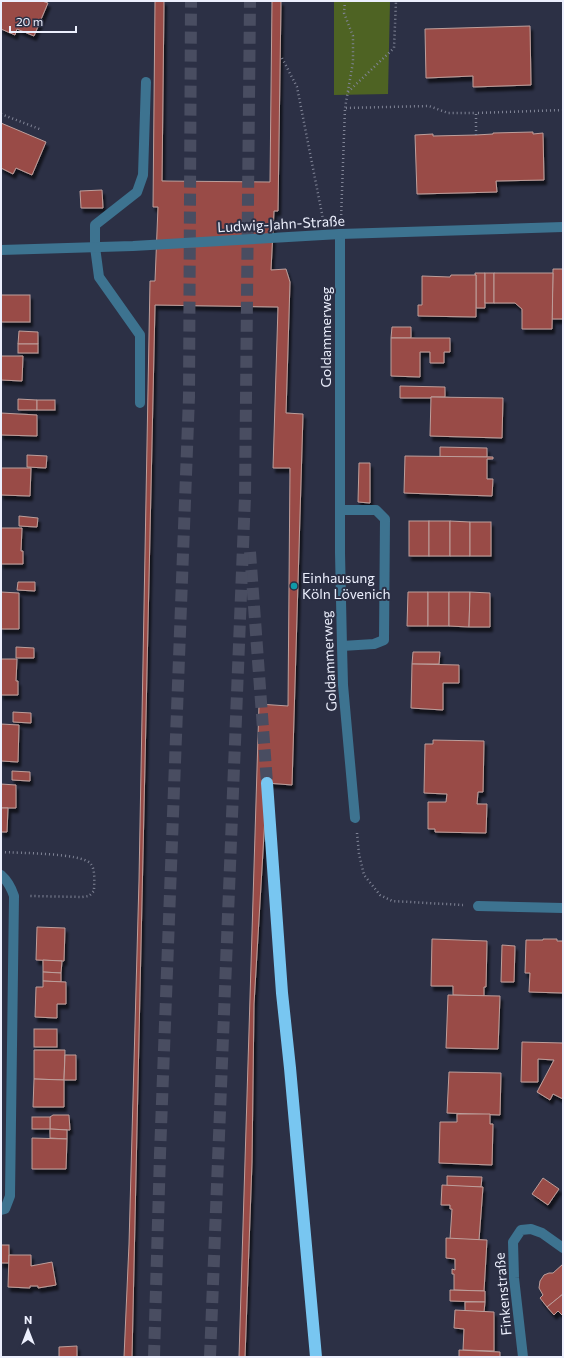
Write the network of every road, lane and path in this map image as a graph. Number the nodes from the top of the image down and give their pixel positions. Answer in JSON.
{"nodes":[{"id":1,"x":345,"y":1,"type":"edge"},
{"id":2,"x":396,"y":1,"type":"edge"},
{"id":3,"x":282,"y":58,"type":"dead end"},
{"id":4,"x":146,"y":82,"type":"dead end"},
{"id":5,"x":348,"y":92,"type":"junction"},
{"id":6,"x":345,"y":108,"type":"junction"},
{"id":7,"x":563,"y":110,"type":"edge"},
{"id":8,"x":1,"y":114,"type":"edge"},
{"id":9,"x":476,"y":114,"type":"junction"},
{"id":10,"x":42,"y":130,"type":"dead end"},
{"id":11,"x":476,"y":135,"type":"dead end"},
{"id":12,"x":323,"y":214,"type":"dead end"},
{"id":13,"x":563,"y":227,"type":"edge"},
{"id":14,"x":340,"y":234,"type":"junction"},
{"id":15,"x":95,"y":247,"type":"junction"},
{"id":16,"x":1,"y":250,"type":"edge"},
{"id":17,"x":140,"y":402,"type":"dead end"},
{"id":18,"x":340,"y":510,"type":"junction"},
{"id":19,"x":342,"y":646,"type":"junction"},
{"id":20,"x":267,"y":783,"type":"tunnel mouth"},
{"id":21,"x":355,"y":818,"type":"joint"},
{"id":22,"x":1,"y":852,"type":"edge"},
{"id":23,"x":1,"y":875,"type":"edge"},
{"id":24,"x":14,"y":896,"type":"junction"},
{"id":25,"x":478,"y":906,"type":"joint"},
{"id":26,"x":563,"y":908,"type":"edge"},
{"id":27,"x":1,"y":1210,"type":"edge"},
{"id":28,"x":563,"y":1248,"type":"edge"},
{"id":29,"x":316,"y":1357,"type":"edge"},
{"id":30,"x":523,"y":1357,"type":"edge"}],
"edges":[{"from":1,"to":5,"type":"path"},
{"from":2,"to":5,"type":"path"},
{"from":3,"to":12,"type":"path"},
{"from":4,"to":15,"type":"street"},
{"from":5,"to":6,"type":"path"},
{"from":6,"to":9,"type":"path"},
{"from":6,"to":14,"type":"path"},
{"from":7,"to":9,"type":"path"},
{"from":8,"to":10,"type":"path"},
{"from":9,"to":11,"type":"path"},
{"from":13,"to":14,"type":"street","name":"Ludwig-Jahn-Straße"},
{"from":14,"to":15,"type":"street","name":"Ludwig-Jahn-Straße"},
{"from":14,"to":18,"type":"street","name":"Goldammerweg"},
{"from":15,"to":16,"type":"street","name":"Ludwig-Jahn-Straße"},
{"from":15,"to":17,"type":"street"},
{"from":18,"to":19,"type":"street","name":"Goldammerweg"},
{"from":18,"to":19,"type":"street"},
{"from":19,"to":21,"type":"street","name":"Goldammerweg"},
{"from":20,"to":29,"type":"highway"},
{"from":21,"to":25,"type":"path"},
{"from":22,"to":24,"type":"path"},
{"from":23,"to":24,"type":"street"},
{"from":24,"to":27,"type":"street"},
{"from":25,"to":26,"type":"street"},
{"from":28,"to":30,"type":"street","name":"Finkenstraße"}]}
